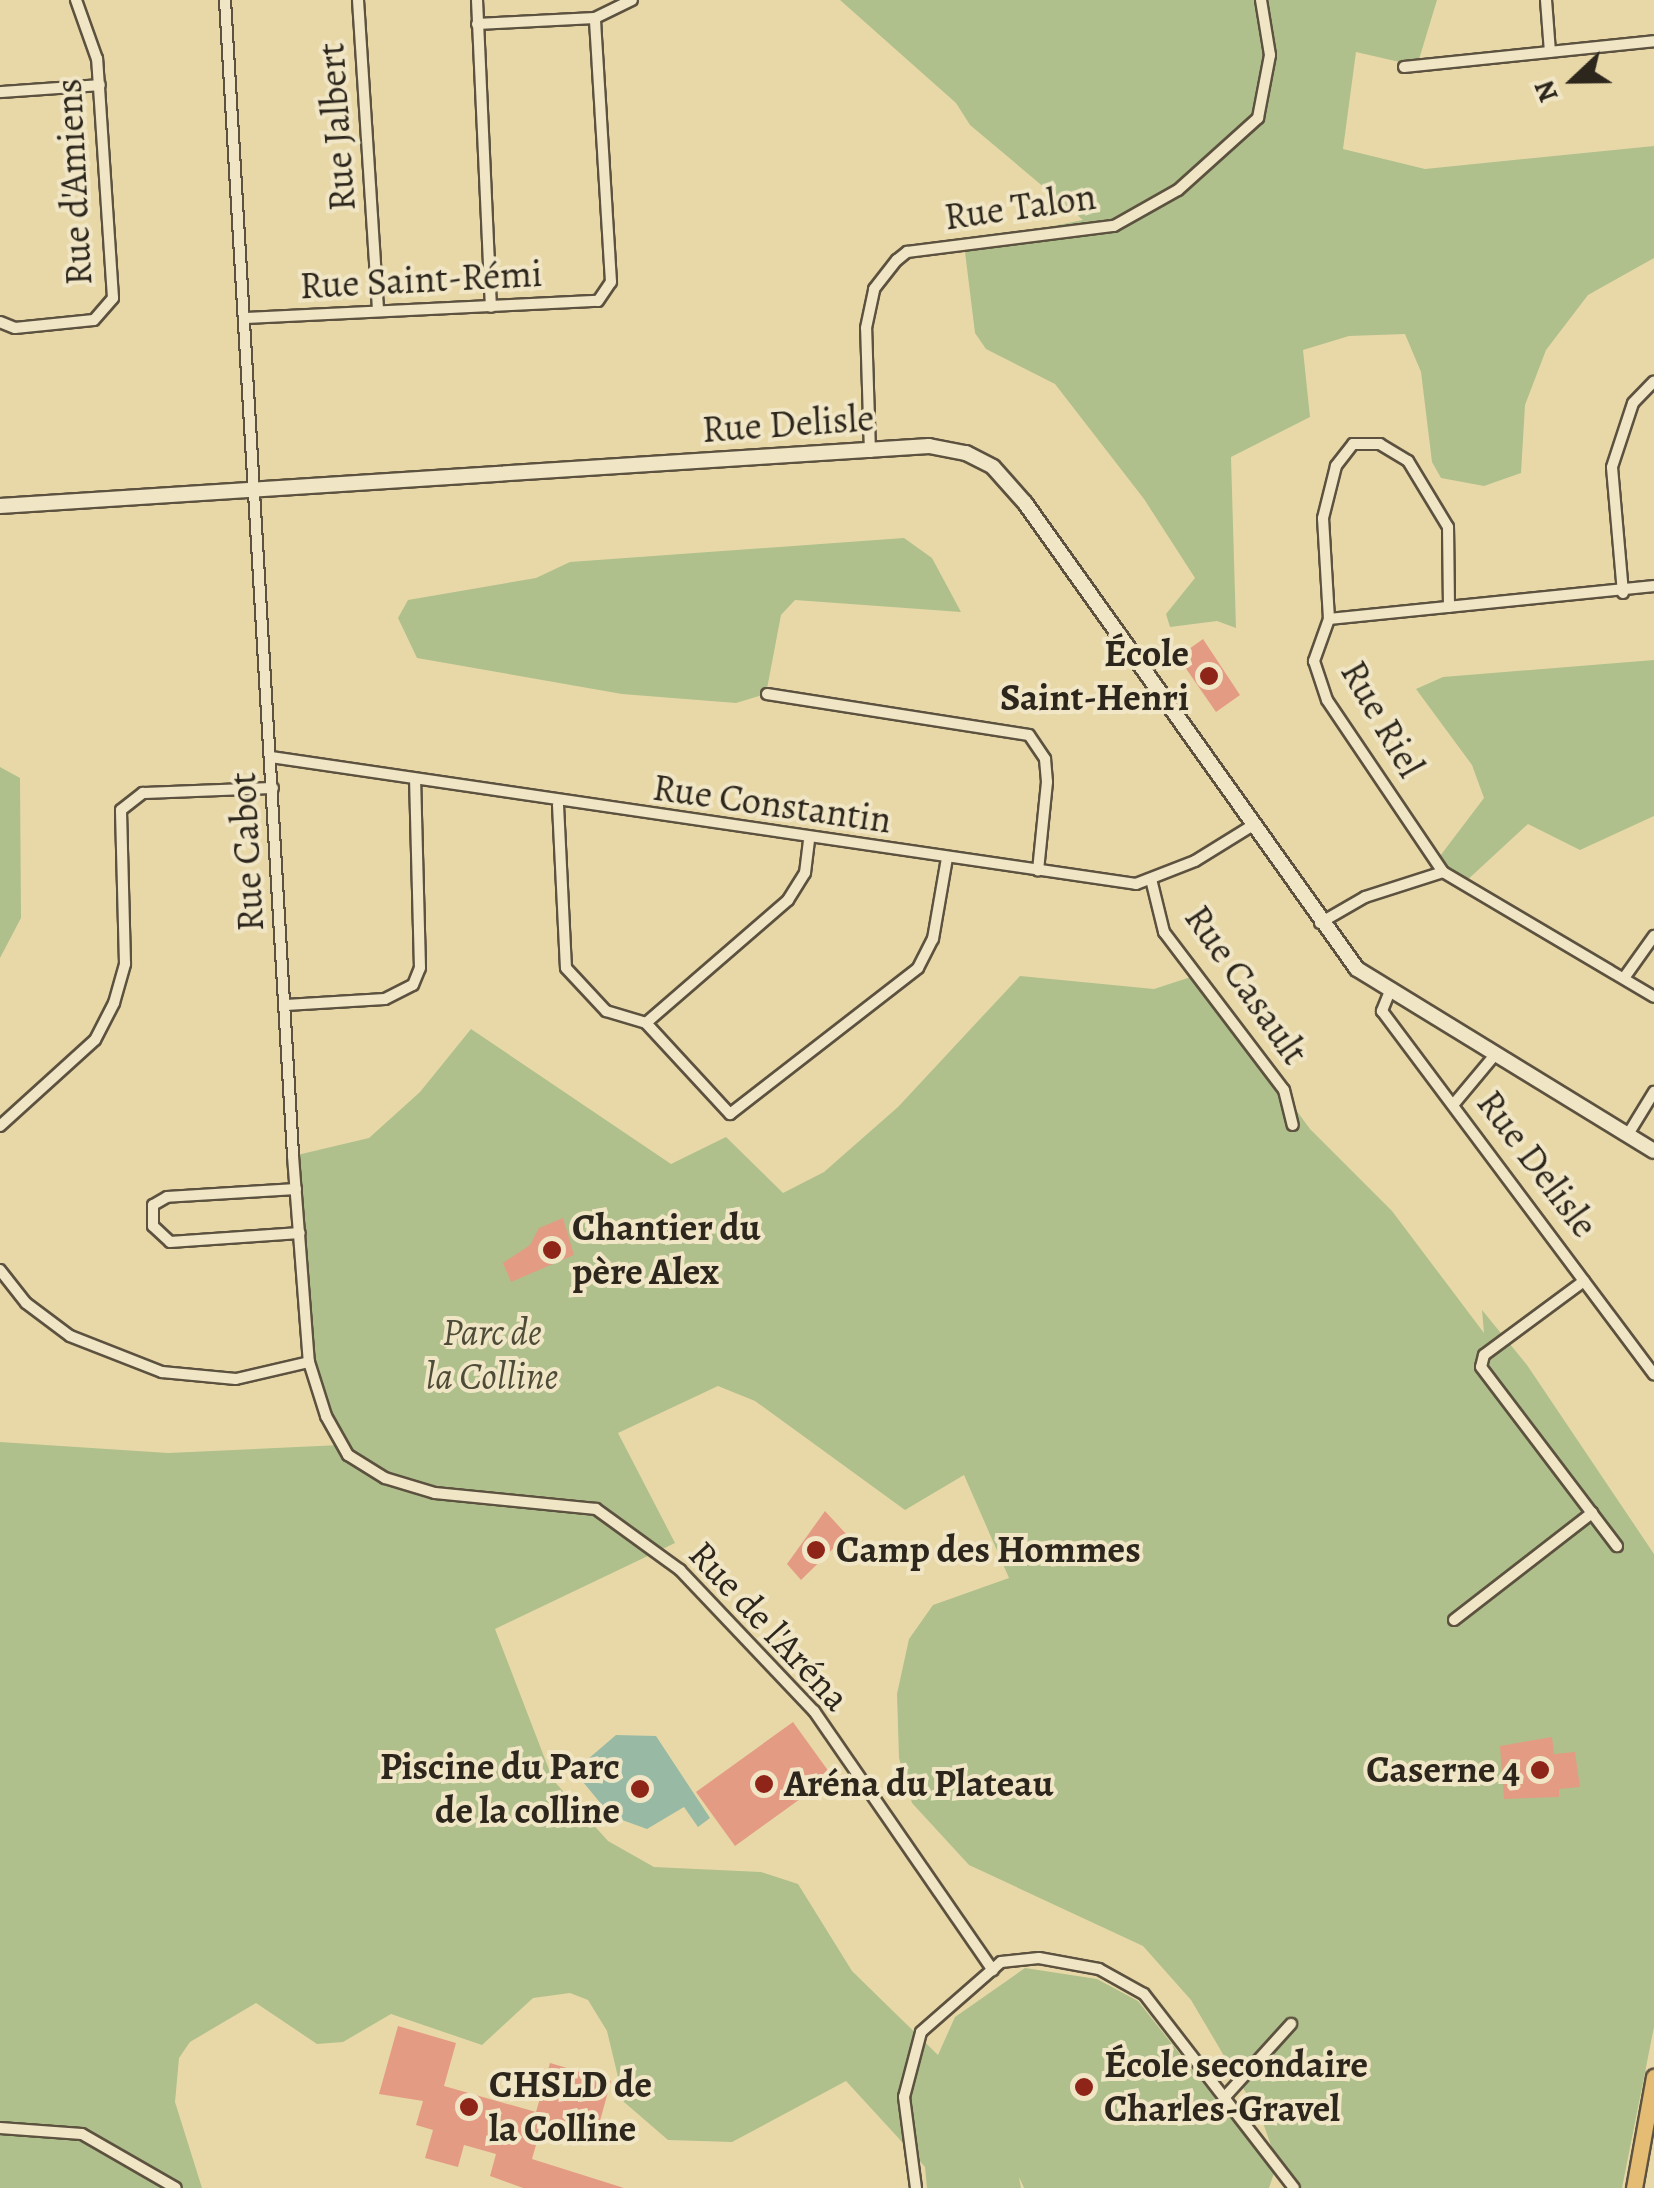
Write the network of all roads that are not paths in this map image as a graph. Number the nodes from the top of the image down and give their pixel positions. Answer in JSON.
{"nodes":[{"id":1,"x":76,"y":0,"type":"edge"},
{"id":2,"x":225,"y":0,"type":"edge"},
{"id":3,"x":358,"y":0,"type":"edge"},
{"id":4,"x":477,"y":0,"type":"edge"},
{"id":5,"x":632,"y":0,"type":"edge"},
{"id":6,"x":1261,"y":0,"type":"edge"},
{"id":7,"x":1546,"y":0,"type":"edge"},
{"id":8,"x":596,"y":18,"type":"junction"},
{"id":9,"x":477,"y":24,"type":"junction"},
{"id":10,"x":1654,"y":41,"type":"edge"},
{"id":11,"x":1550,"y":52,"type":"junction"},
{"id":12,"x":1404,"y":67,"type":"dead end"},
{"id":13,"x":100,"y":85,"type":"junction"},
{"id":14,"x":0,"y":92,"type":"edge"},
{"id":15,"x":491,"y":308,"type":"junction"},
{"id":16,"x":378,"y":310,"type":"junction"},
{"id":17,"x":246,"y":318,"type":"junction"},
{"id":18,"x":0,"y":322,"type":"edge"},
{"id":19,"x":1654,"y":381,"type":"edge"},
{"id":20,"x":870,"y":452,"type":"junction"},
{"id":21,"x":256,"y":492,"type":"junction"},
{"id":22,"x":0,"y":506,"type":"edge"},
{"id":23,"x":1654,"y":586,"type":"edge"},
{"id":24,"x":1623,"y":593,"type":"junction"},
{"id":25,"x":1449,"y":607,"type":"junction"},
{"id":26,"x":1329,"y":619,"type":"junction"},
{"id":27,"x":766,"y":694,"type":"dead end"},
{"id":28,"x":272,"y":757,"type":"junction"},
{"id":29,"x":415,"y":782,"type":"junction"},
{"id":30,"x":273,"y":788,"type":"junction"},
{"id":31,"x":558,"y":805,"type":"junction"},
{"id":32,"x":1253,"y":825,"type":"junction"},
{"id":33,"x":809,"y":841,"type":"junction"},
{"id":34,"x":946,"y":858,"type":"junction"},
{"id":35,"x":1038,"y":871,"type":"junction"},
{"id":36,"x":1443,"y":872,"type":"junction"},
{"id":37,"x":1151,"y":880,"type":"junction"},
{"id":38,"x":1319,"y":924,"type":"junction"},
{"id":39,"x":1654,"y":936,"type":"edge"},
{"id":40,"x":1624,"y":978,"type":"junction"},
{"id":41,"x":1390,"y":991,"type":"junction"},
{"id":42,"x":1654,"y":997,"type":"edge"},
{"id":43,"x":286,"y":1006,"type":"junction"},
{"id":44,"x":646,"y":1023,"type":"junction"},
{"id":45,"x":1494,"y":1056,"type":"junction"},
{"id":46,"x":1654,"y":1092,"type":"edge"},
{"id":47,"x":1453,"y":1105,"type":"junction"},
{"id":48,"x":1292,"y":1125,"type":"dead end"},
{"id":49,"x":0,"y":1126,"type":"edge"},
{"id":50,"x":1627,"y":1136,"type":"junction"},
{"id":51,"x":1654,"y":1151,"type":"edge"},
{"id":52,"x":296,"y":1189,"type":"junction"},
{"id":53,"x":300,"y":1234,"type":"junction"},
{"id":54,"x":0,"y":1270,"type":"edge"},
{"id":55,"x":1584,"y":1281,"type":"junction"},
{"id":56,"x":309,"y":1362,"type":"junction"},
{"id":57,"x":1654,"y":1374,"type":"edge"},
{"id":58,"x":576,"y":1505,"type":"joint"},
{"id":59,"x":1592,"y":1514,"type":"junction"},
{"id":60,"x":1617,"y":1546,"type":"dead end"},
{"id":61,"x":1454,"y":1620,"type":"dead end"},
{"id":62,"x":993,"y":1970,"type":"junction"},
{"id":63,"x":1291,"y":2024,"type":"dead end"},
{"id":64,"x":1654,"y":2077,"type":"edge"},
{"id":65,"x":1224,"y":2098,"type":"junction"},
{"id":66,"x":0,"y":2128,"type":"edge"},
{"id":67,"x":176,"y":2188,"type":"edge"},
{"id":68,"x":916,"y":2188,"type":"edge"},
{"id":69,"x":1294,"y":2188,"type":"edge"},
{"id":70,"x":1634,"y":2188,"type":"edge"}],
"edges":[{"from":1,"to":13,"type":"street","name":"Rue d'Amiens"},
{"from":2,"to":17,"type":"street","name":"Rue Cabot"},
{"from":3,"to":16,"type":"street","name":"Rue Jalbert"},
{"from":4,"to":9,"type":"street"},
{"from":5,"to":8,"type":"street"},
{"from":6,"to":20,"type":"street","name":"Rue Talon"},
{"from":7,"to":11,"type":"street"},
{"from":8,"to":9,"type":"street"},
{"from":8,"to":15,"type":"street","name":"Rue Saint-Rémi"},
{"from":9,"to":15,"type":"street"},
{"from":10,"to":11,"type":"street"},
{"from":11,"to":12,"type":"street"},
{"from":13,"to":14,"type":"street"},
{"from":13,"to":18,"type":"street","name":"Rue d'Amiens"},
{"from":15,"to":16,"type":"street","name":"Rue Saint-Rémi"},
{"from":16,"to":17,"type":"street","name":"Rue Saint-Rémi"},
{"from":17,"to":21,"type":"street","name":"Rue Cabot"},
{"from":19,"to":24,"type":"street"},
{"from":20,"to":21,"type":"street","name":"Rue Delisle"},
{"from":20,"to":32,"type":"street","name":"Rue Delisle"},
{"from":21,"to":22,"type":"street","name":"Rue Delisle"},
{"from":21,"to":28,"type":"street","name":"Rue Cabot"},
{"from":23,"to":24,"type":"street"},
{"from":24,"to":25,"type":"street"},
{"from":25,"to":26,"type":"street"},
{"from":25,"to":26,"type":"street","name":"Rue Riel"},
{"from":26,"to":36,"type":"street","name":"Rue Riel"},
{"from":27,"to":35,"type":"street"},
{"from":28,"to":29,"type":"street","name":"Rue Constantin"},
{"from":28,"to":30,"type":"street","name":"Rue Cabot"},
{"from":29,"to":31,"type":"street","name":"Rue Constantin"},
{"from":29,"to":43,"type":"street"},
{"from":30,"to":43,"type":"street","name":"Rue Cabot"},
{"from":30,"to":49,"type":"street"},
{"from":31,"to":33,"type":"street","name":"Rue Constantin"},
{"from":31,"to":44,"type":"street"},
{"from":32,"to":37,"type":"street"},
{"from":32,"to":38,"type":"street","name":"Rue Delisle"},
{"from":33,"to":34,"type":"street","name":"Rue Constantin"},
{"from":33,"to":44,"type":"street"},
{"from":34,"to":35,"type":"street","name":"Rue Constantin"},
{"from":34,"to":44,"type":"street"},
{"from":35,"to":37,"type":"street","name":"Rue Constantin"},
{"from":36,"to":38,"type":"street"},
{"from":36,"to":40,"type":"street","name":"Rue Riel"},
{"from":37,"to":48,"type":"street","name":"Rue Casault"},
{"from":38,"to":41,"type":"street","name":"Rue Delisle"},
{"from":39,"to":40,"type":"street"},
{"from":40,"to":42,"type":"street","name":"Rue Riel"},
{"from":41,"to":45,"type":"street","name":"Rue Delisle"},
{"from":41,"to":47,"type":"street","name":"Rue Delisle"},
{"from":43,"to":52,"type":"street","name":"Rue Cabot"},
{"from":45,"to":47,"type":"street"},
{"from":45,"to":50,"type":"street","name":"Rue Delisle"},
{"from":46,"to":50,"type":"street"},
{"from":47,"to":55,"type":"street","name":"Rue Delisle"},
{"from":50,"to":51,"type":"street","name":"Rue Delisle"},
{"from":52,"to":53,"type":"street","name":"Rue Cabot"},
{"from":52,"to":53,"type":"street"},
{"from":53,"to":56,"type":"street","name":"Rue Cabot"},
{"from":54,"to":56,"type":"street"},
{"from":55,"to":57,"type":"street","name":"Rue Delisle"},
{"from":55,"to":59,"type":"street"},
{"from":56,"to":58,"type":"street","name":"Rue Cabot"},
{"from":58,"to":62,"type":"street","name":"Rue de l'Aréna"},
{"from":59,"to":60,"type":"street"},
{"from":59,"to":61,"type":"street"},
{"from":62,"to":65,"type":"street"},
{"from":62,"to":68,"type":"street"},
{"from":63,"to":65,"type":"street"},
{"from":64,"to":70,"type":"main road"},
{"from":65,"to":69,"type":"street"},
{"from":66,"to":67,"type":"street"}]}
